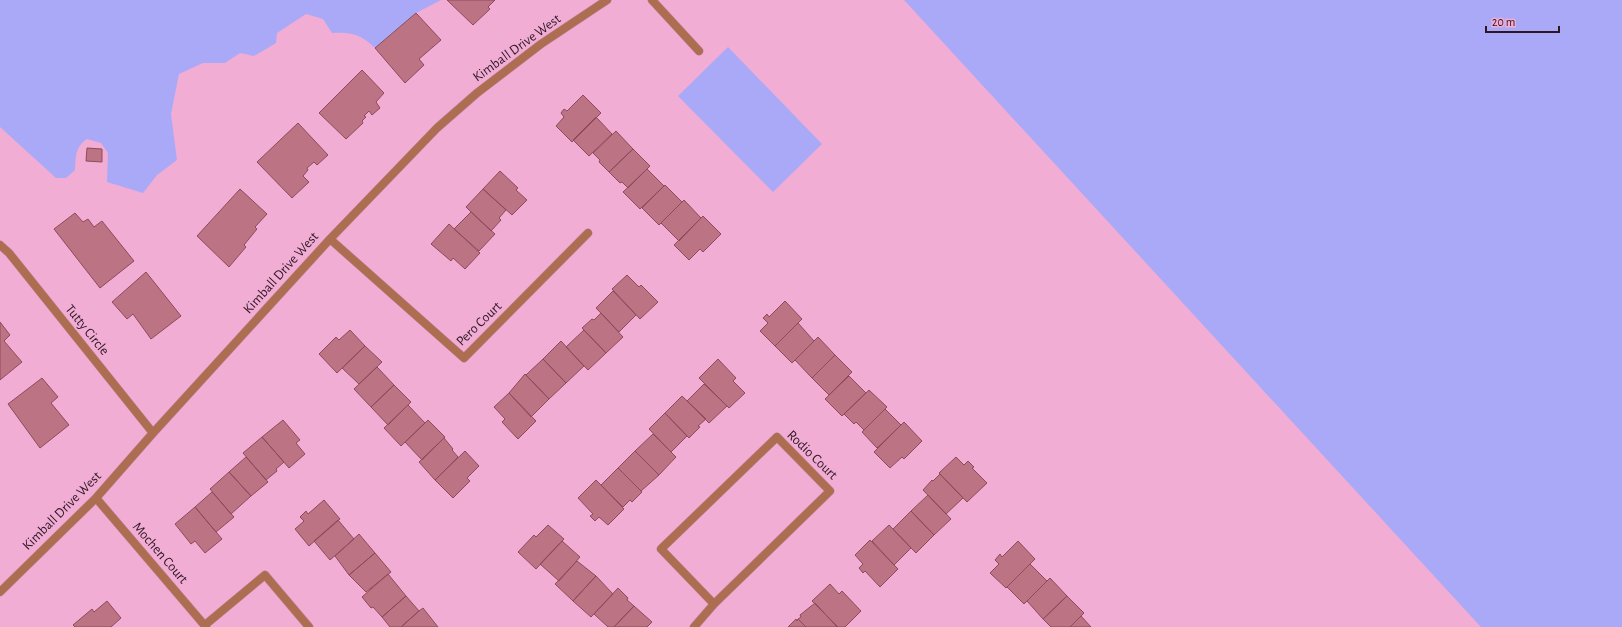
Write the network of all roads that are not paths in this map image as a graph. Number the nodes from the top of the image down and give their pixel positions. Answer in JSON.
{"nodes":[{"id":1,"x":607,"y":0,"type":"edge"},
{"id":2,"x":652,"y":0,"type":"edge"},
{"id":3,"x":699,"y":51,"type":"dead end"},
{"id":4,"x":588,"y":233,"type":"dead end"},
{"id":5,"x":330,"y":239,"type":"junction"},
{"id":6,"x":0,"y":245,"type":"edge"},
{"id":7,"x":152,"y":433,"type":"junction"},
{"id":8,"x":96,"y":498,"type":"junction"},
{"id":9,"x":0,"y":592,"type":"edge"},
{"id":10,"x":714,"y":604,"type":"junction"},
{"id":11,"x":206,"y":626,"type":"edge"},
{"id":12,"x":309,"y":627,"type":"edge"},
{"id":13,"x":694,"y":627,"type":"edge"}],
"edges":[{"from":1,"to":5,"type":"street","name":"Kimball Drive West"},
{"from":2,"to":3,"type":"street"},
{"from":4,"to":5,"type":"street","name":"Pero Court"},
{"from":5,"to":7,"type":"street","name":"Kimball Drive West"},
{"from":6,"to":7,"type":"street","name":"Tutty Circle"},
{"from":7,"to":8,"type":"street","name":"Kimball Drive West"},
{"from":8,"to":9,"type":"street","name":"Kimball Drive West"},
{"from":8,"to":11,"type":"street","name":"Mochen Court"},
{"from":10,"to":10,"type":"street","name":"Rodio Court"},
{"from":10,"to":13,"type":"street","name":"Rodio Court"},
{"from":11,"to":12,"type":"street","name":"Mochen Court"}]}
